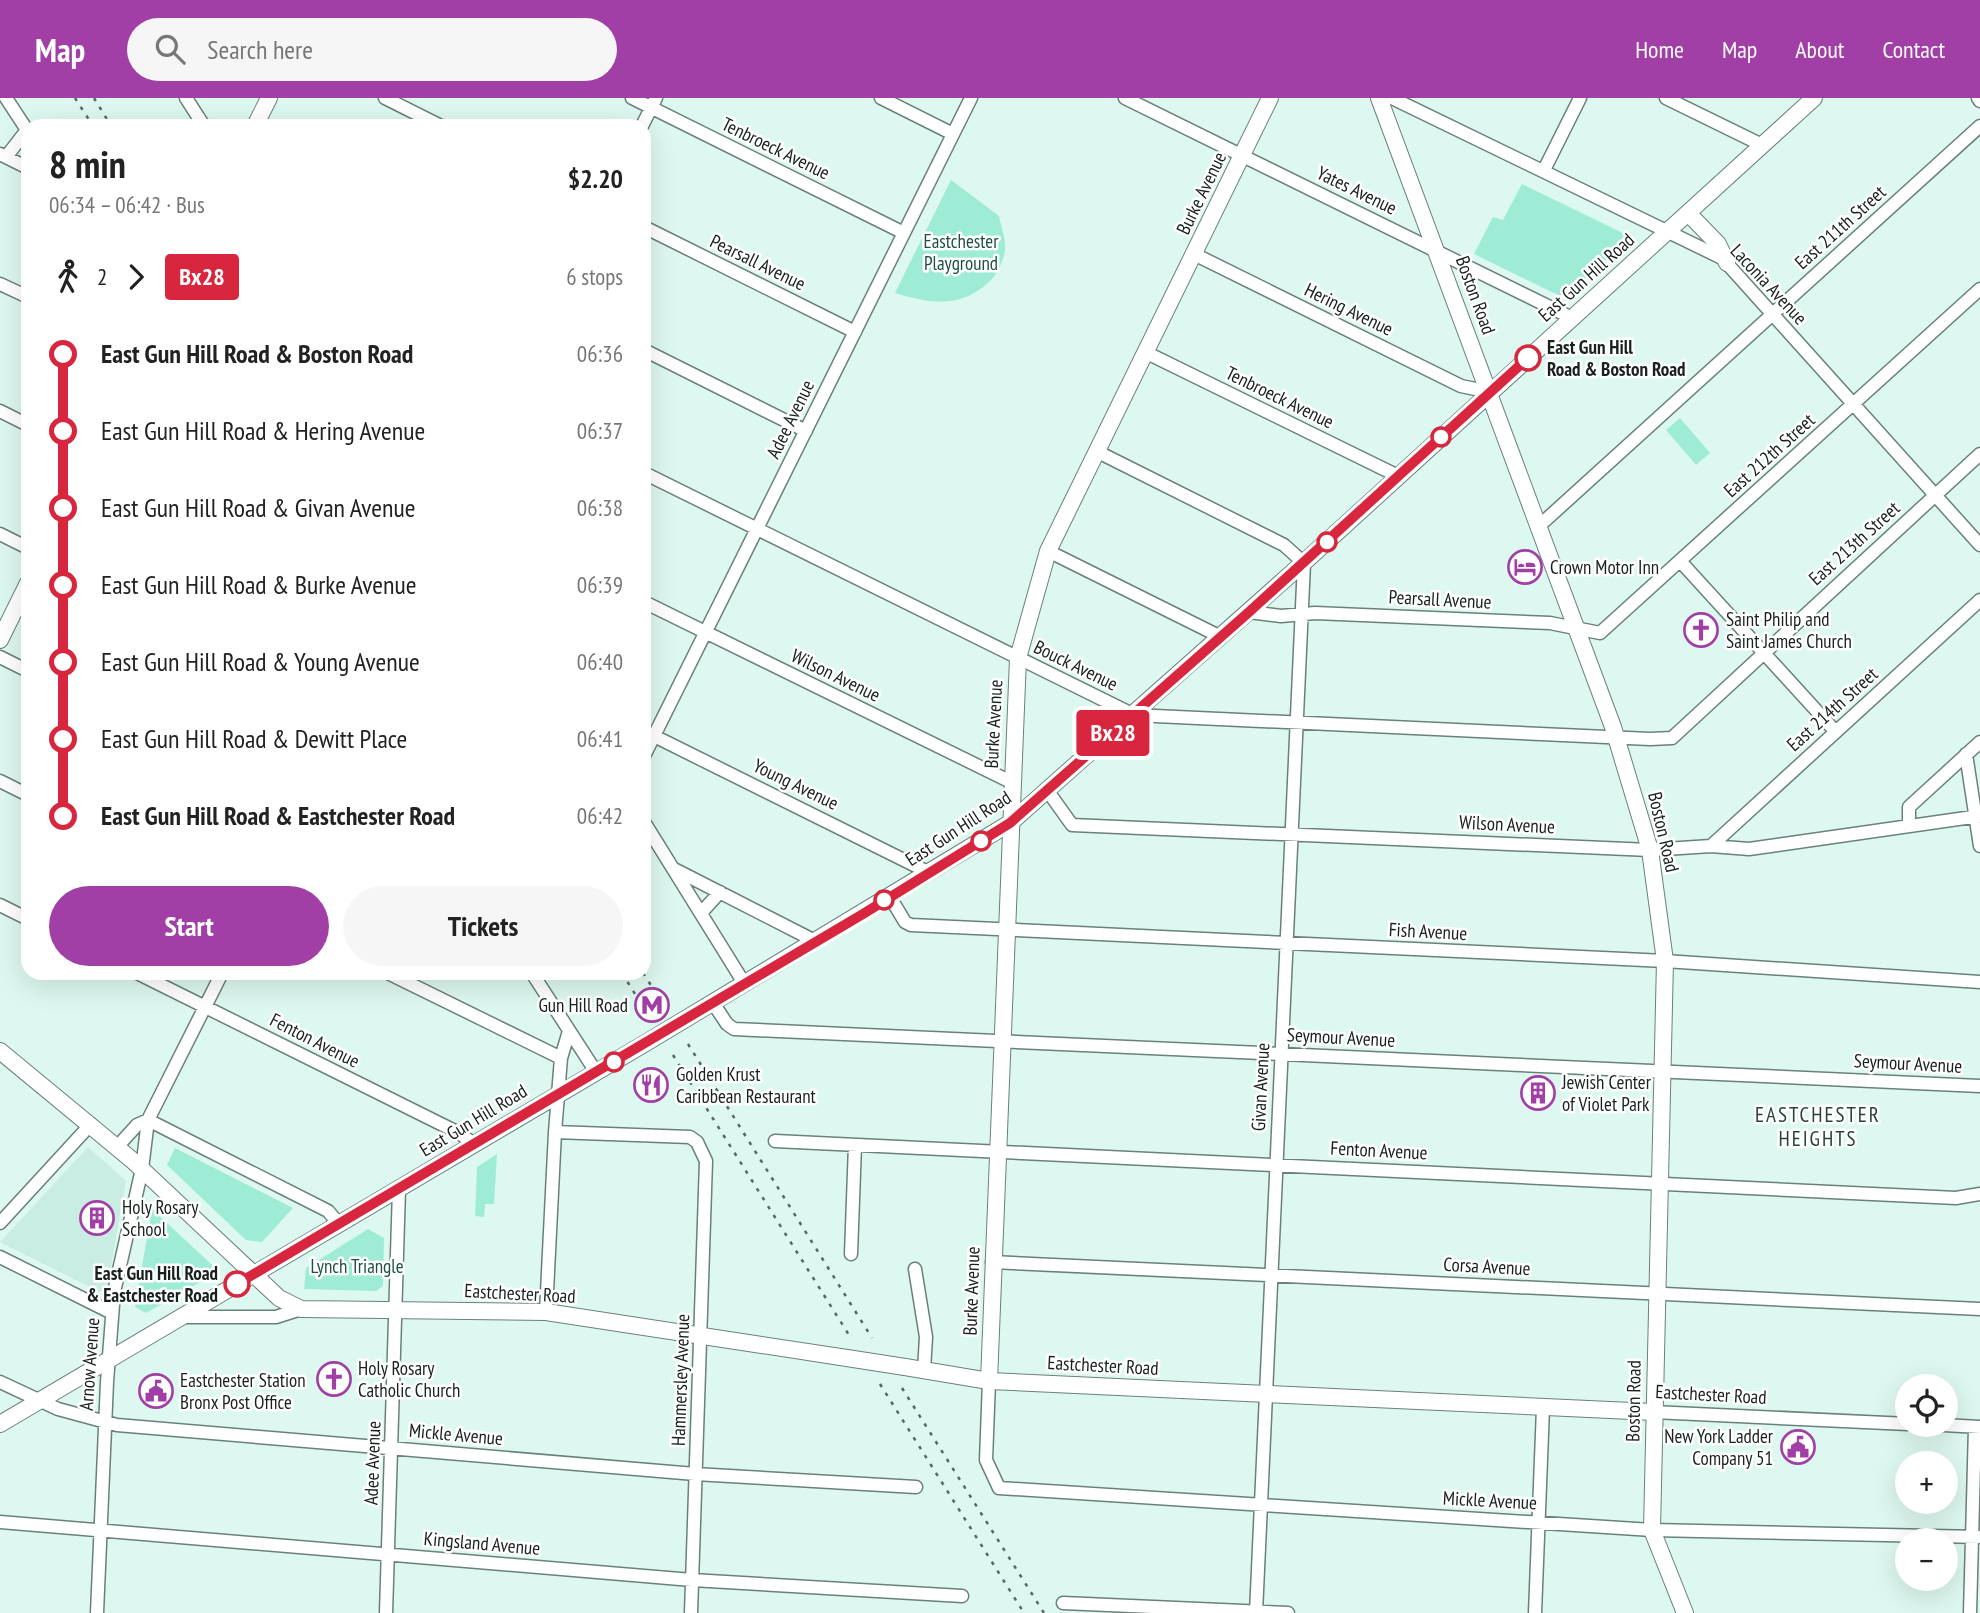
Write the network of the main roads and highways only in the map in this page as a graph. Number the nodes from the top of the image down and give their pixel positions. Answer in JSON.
{"nodes":[{"id":1,"x":269,"y":98,"type":"edge"},
{"id":2,"x":1270,"y":98,"type":"edge"},
{"id":3,"x":1379,"y":98,"type":"edge"},
{"id":4,"x":1814,"y":98,"type":"edge"},
{"id":5,"x":258,"y":119,"type":"edge"},
{"id":6,"x":1688,"y":212,"type":"junction"},
{"id":7,"x":1727,"y":263,"type":"road end"},
{"id":8,"x":1490,"y":392,"type":"junction"},
{"id":9,"x":21,"y":597,"type":"edge"},
{"id":10,"x":0,"y":640,"type":"edge"},
{"id":11,"x":1010,"y":823,"type":"junction"},
{"id":12,"x":0,"y":1051,"type":"edge"},
{"id":13,"x":253,"y":1274,"type":"junction"},
{"id":14,"x":989,"y":1381,"type":"junction"},
{"id":15,"x":1653,"y":1412,"type":"junction"},
{"id":16,"x":0,"y":1424,"type":"edge"},
{"id":17,"x":1685,"y":1613,"type":"edge"}],
"edges":[{"from":1,"to":5,"type":"main road"},
{"from":2,"to":11,"type":"main road","name":"Burke Avenue"},
{"from":3,"to":8,"type":"main road","name":"Boston Road"},
{"from":4,"to":6,"type":"main road","name":"East Gun Hill Road"},
{"from":6,"to":7,"type":"main road"},
{"from":6,"to":8,"type":"main road","name":"East Gun Hill Road"},
{"from":8,"to":11,"type":"main road","name":"East Gun Hill Road"},
{"from":8,"to":15,"type":"main road","name":"Boston Road"},
{"from":9,"to":10,"type":"main road"},
{"from":11,"to":13,"type":"main road","name":"East Gun Hill Road"},
{"from":11,"to":14,"type":"main road","name":"Burke Avenue"},
{"from":12,"to":13,"type":"main road"},
{"from":13,"to":14,"type":"main road","name":"Eastchester Road","bridge":true},
{"from":13,"to":16,"type":"main road","name":"East Gun Hill Road"},
{"from":14,"to":15,"type":"main road","name":"Eastchester Road"},
{"from":15,"to":17,"type":"main road","name":"Boston Road"}]}
